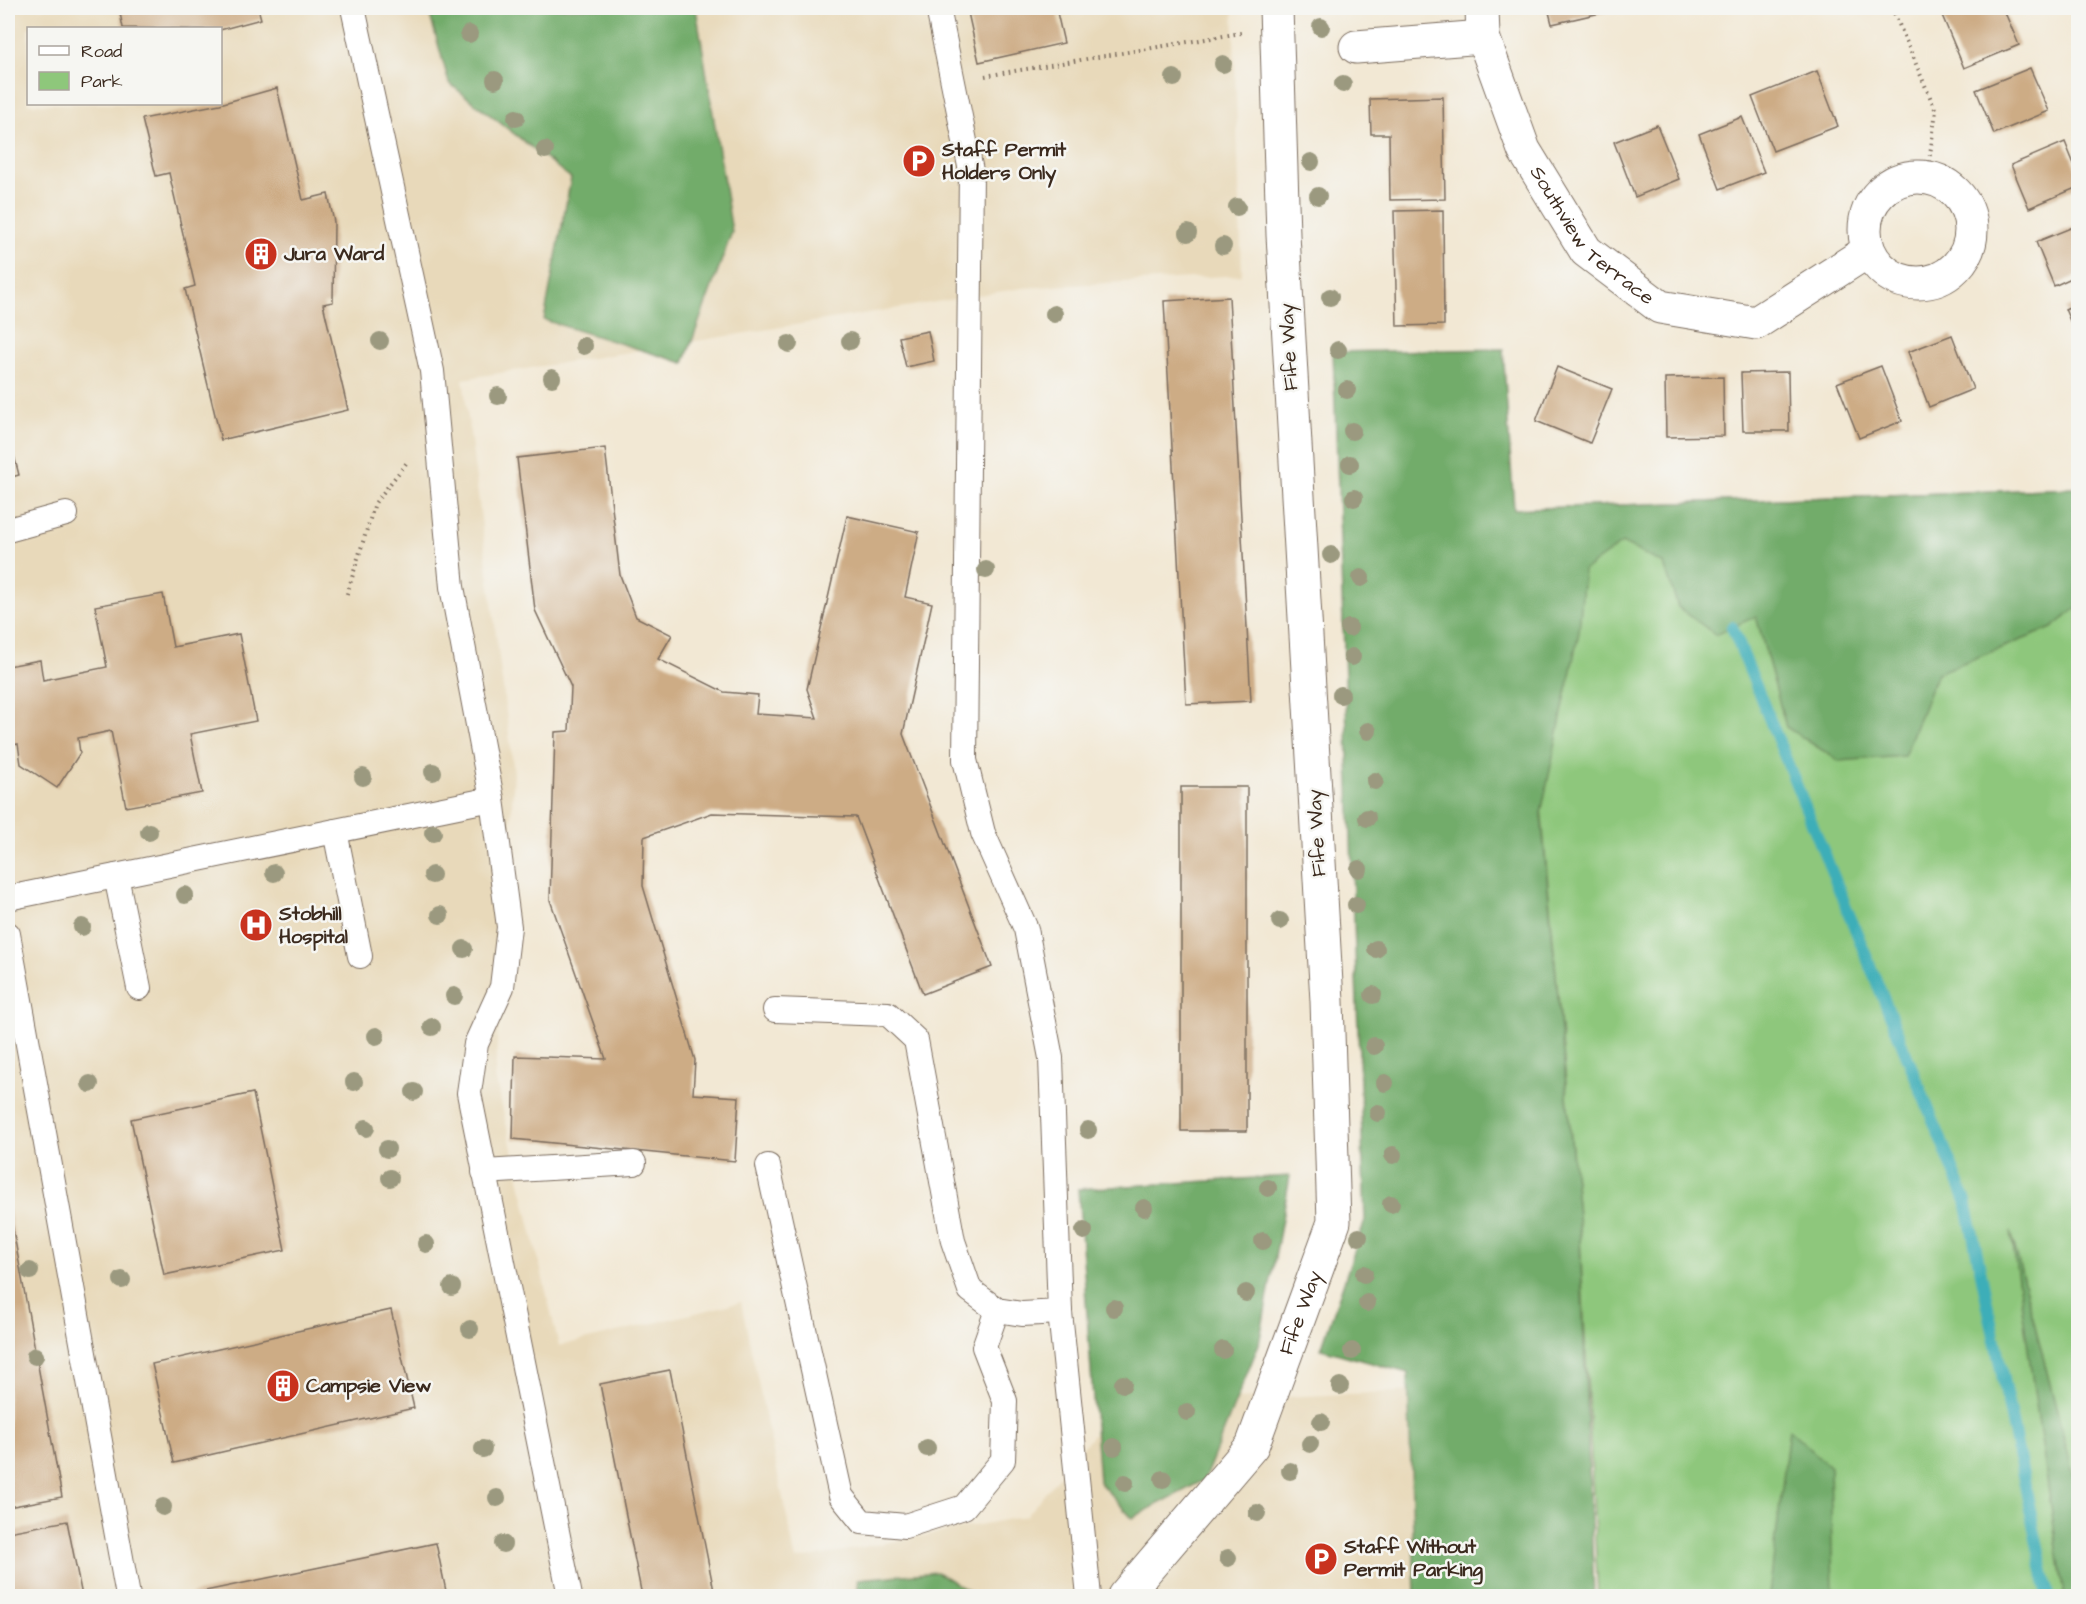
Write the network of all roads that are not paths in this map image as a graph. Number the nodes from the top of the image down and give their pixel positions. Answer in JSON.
{"nodes":[{"id":1,"x":353,"y":8,"type":"edge"},
{"id":2,"x":938,"y":8,"type":"edge"},
{"id":3,"x":1276,"y":17,"type":"edge"},
{"id":4,"x":1483,"y":22,"type":"edge"},
{"id":5,"x":1356,"y":47,"type":"dead end"},
{"id":6,"x":1868,"y":251,"type":"junction"},
{"id":7,"x":66,"y":514,"type":"dead end"},
{"id":8,"x":8,"y":530,"type":"edge"},
{"id":9,"x":492,"y":799,"type":"junction"},
{"id":10,"x":335,"y":831,"type":"junction"},
{"id":11,"x":116,"y":876,"type":"junction"},
{"id":12,"x":8,"y":898,"type":"edge"},
{"id":13,"x":8,"y":934,"type":"edge"},
{"id":14,"x":360,"y":956,"type":"dead end"},
{"id":15,"x":139,"y":988,"type":"dead end"},
{"id":16,"x":775,"y":1010,"type":"dead end"},
{"id":17,"x":17,"y":1045,"type":"edge"},
{"id":18,"x":634,"y":1163,"type":"dead end"},
{"id":19,"x":768,"y":1166,"type":"dead end"},
{"id":20,"x":484,"y":1172,"type":"junction"},
{"id":21,"x":997,"y":1310,"type":"junction"},
{"id":22,"x":1060,"y":1312,"type":"junction"},
{"id":23,"x":128,"y":1596,"type":"edge"},
{"id":24,"x":570,"y":1596,"type":"edge"},
{"id":25,"x":1089,"y":1596,"type":"edge"},
{"id":26,"x":1124,"y":1596,"type":"edge"}],
"edges":[{"from":1,"to":9,"type":"lane"},
{"from":2,"to":22,"type":"lane"},
{"from":3,"to":26,"type":"street","name":"Fife Way"},
{"from":4,"to":5,"type":"street"},
{"from":4,"to":6,"type":"street","name":"Southview Terrace"},
{"from":6,"to":6,"type":"street"},
{"from":7,"to":8,"type":"lane"},
{"from":9,"to":10,"type":"lane"},
{"from":9,"to":20,"type":"lane"},
{"from":10,"to":11,"type":"lane"},
{"from":10,"to":14,"type":"lane"},
{"from":11,"to":12,"type":"lane"},
{"from":11,"to":15,"type":"lane"},
{"from":13,"to":17,"type":"lane"},
{"from":16,"to":21,"type":"lane"},
{"from":17,"to":23,"type":"lane"},
{"from":18,"to":20,"type":"lane"},
{"from":19,"to":21,"type":"lane"},
{"from":20,"to":24,"type":"lane"},
{"from":21,"to":22,"type":"lane"},
{"from":22,"to":25,"type":"lane"}]}
